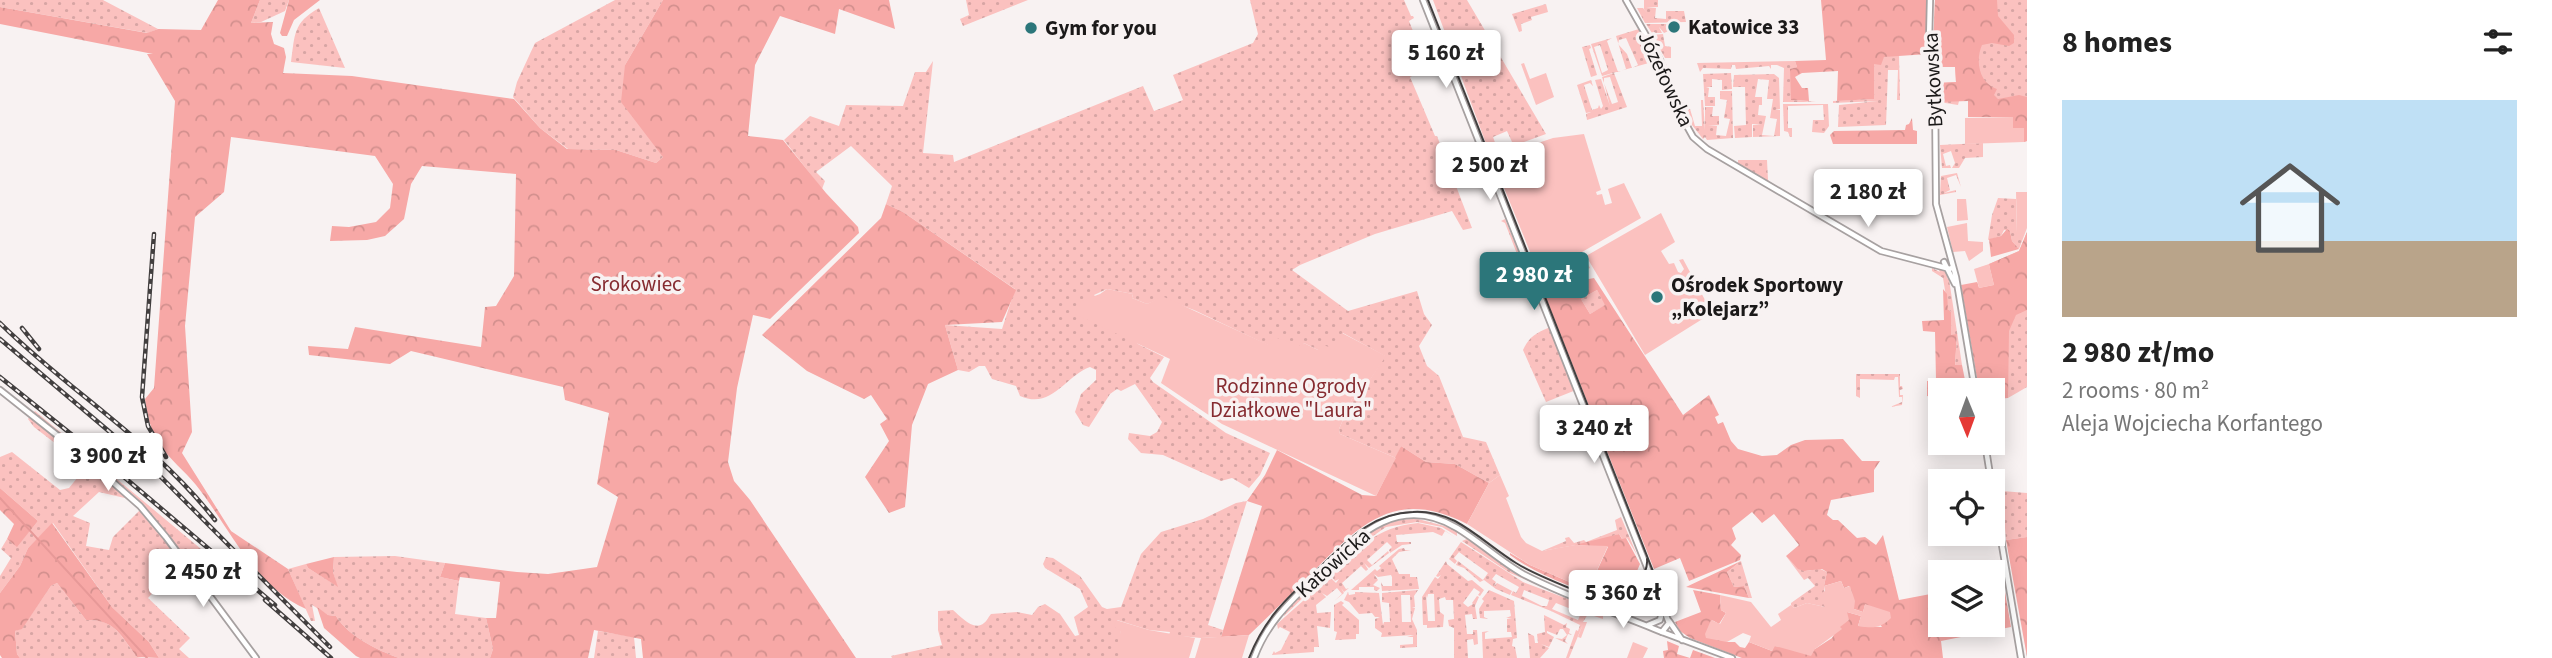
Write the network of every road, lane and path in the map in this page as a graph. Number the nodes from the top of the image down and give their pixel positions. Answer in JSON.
{"nodes":[{"id":1,"x":1423,"y":0,"type":"edge"},
{"id":2,"x":1626,"y":0,"type":"edge"},
{"id":3,"x":1930,"y":0,"type":"edge"},
{"id":4,"x":1946,"y":243,"type":"junction"},
{"id":5,"x":1944,"y":261,"type":"junction"},
{"id":6,"x":1936,"y":265,"type":"junction"},
{"id":7,"x":1951,"y":266,"type":"junction"},
{"id":8,"x":1973,"y":378,"type":"edge"},
{"id":9,"x":0,"y":390,"type":"edge"},
{"id":10,"x":2002,"y":546,"type":"edge"},
{"id":11,"x":1664,"y":607,"type":"junction"},
{"id":12,"x":1660,"y":620,"type":"junction"},
{"id":13,"x":1669,"y":621,"type":"junction"},
{"id":14,"x":1647,"y":626,"type":"junction"},
{"id":15,"x":1661,"y":632,"type":"junction"},
{"id":16,"x":1682,"y":640,"type":"junction"},
{"id":17,"x":256,"y":658,"type":"edge"},
{"id":18,"x":1254,"y":658,"type":"edge"},
{"id":19,"x":1732,"y":658,"type":"edge"},
{"id":20,"x":2021,"y":658,"type":"edge"}],
"edges":[{"from":1,"to":11,"type":"street"},
{"from":2,"to":6,"type":"street","name":"Józefowska"},
{"from":3,"to":4,"type":"street","name":"Bytkowska"},
{"from":4,"to":5,"type":"street","name":"Bytkowska"},
{"from":4,"to":7,"type":"street","name":"Bytkowska"},
{"from":5,"to":6,"type":"street"},
{"from":5,"to":7,"type":"street"},
{"from":6,"to":7,"type":"street","name":"Józefowska"},
{"from":7,"to":8,"type":"street","name":"Bytkowska"},
{"from":9,"to":17,"type":"street"},
{"from":10,"to":20,"type":"street"},
{"from":11,"to":12,"type":"street"},
{"from":11,"to":13,"type":"street"},
{"from":12,"to":14,"type":"street"},
{"from":12,"to":15,"type":"street"},
{"from":13,"to":15,"type":"street"},
{"from":13,"to":16,"type":"street"},
{"from":14,"to":15,"type":"street","name":"Katowicka"},
{"from":14,"to":18,"type":"street","name":"Katowicka"},
{"from":15,"to":16,"type":"street","name":"Katowicka"},
{"from":16,"to":19,"type":"street","name":"Katowicka"}]}
